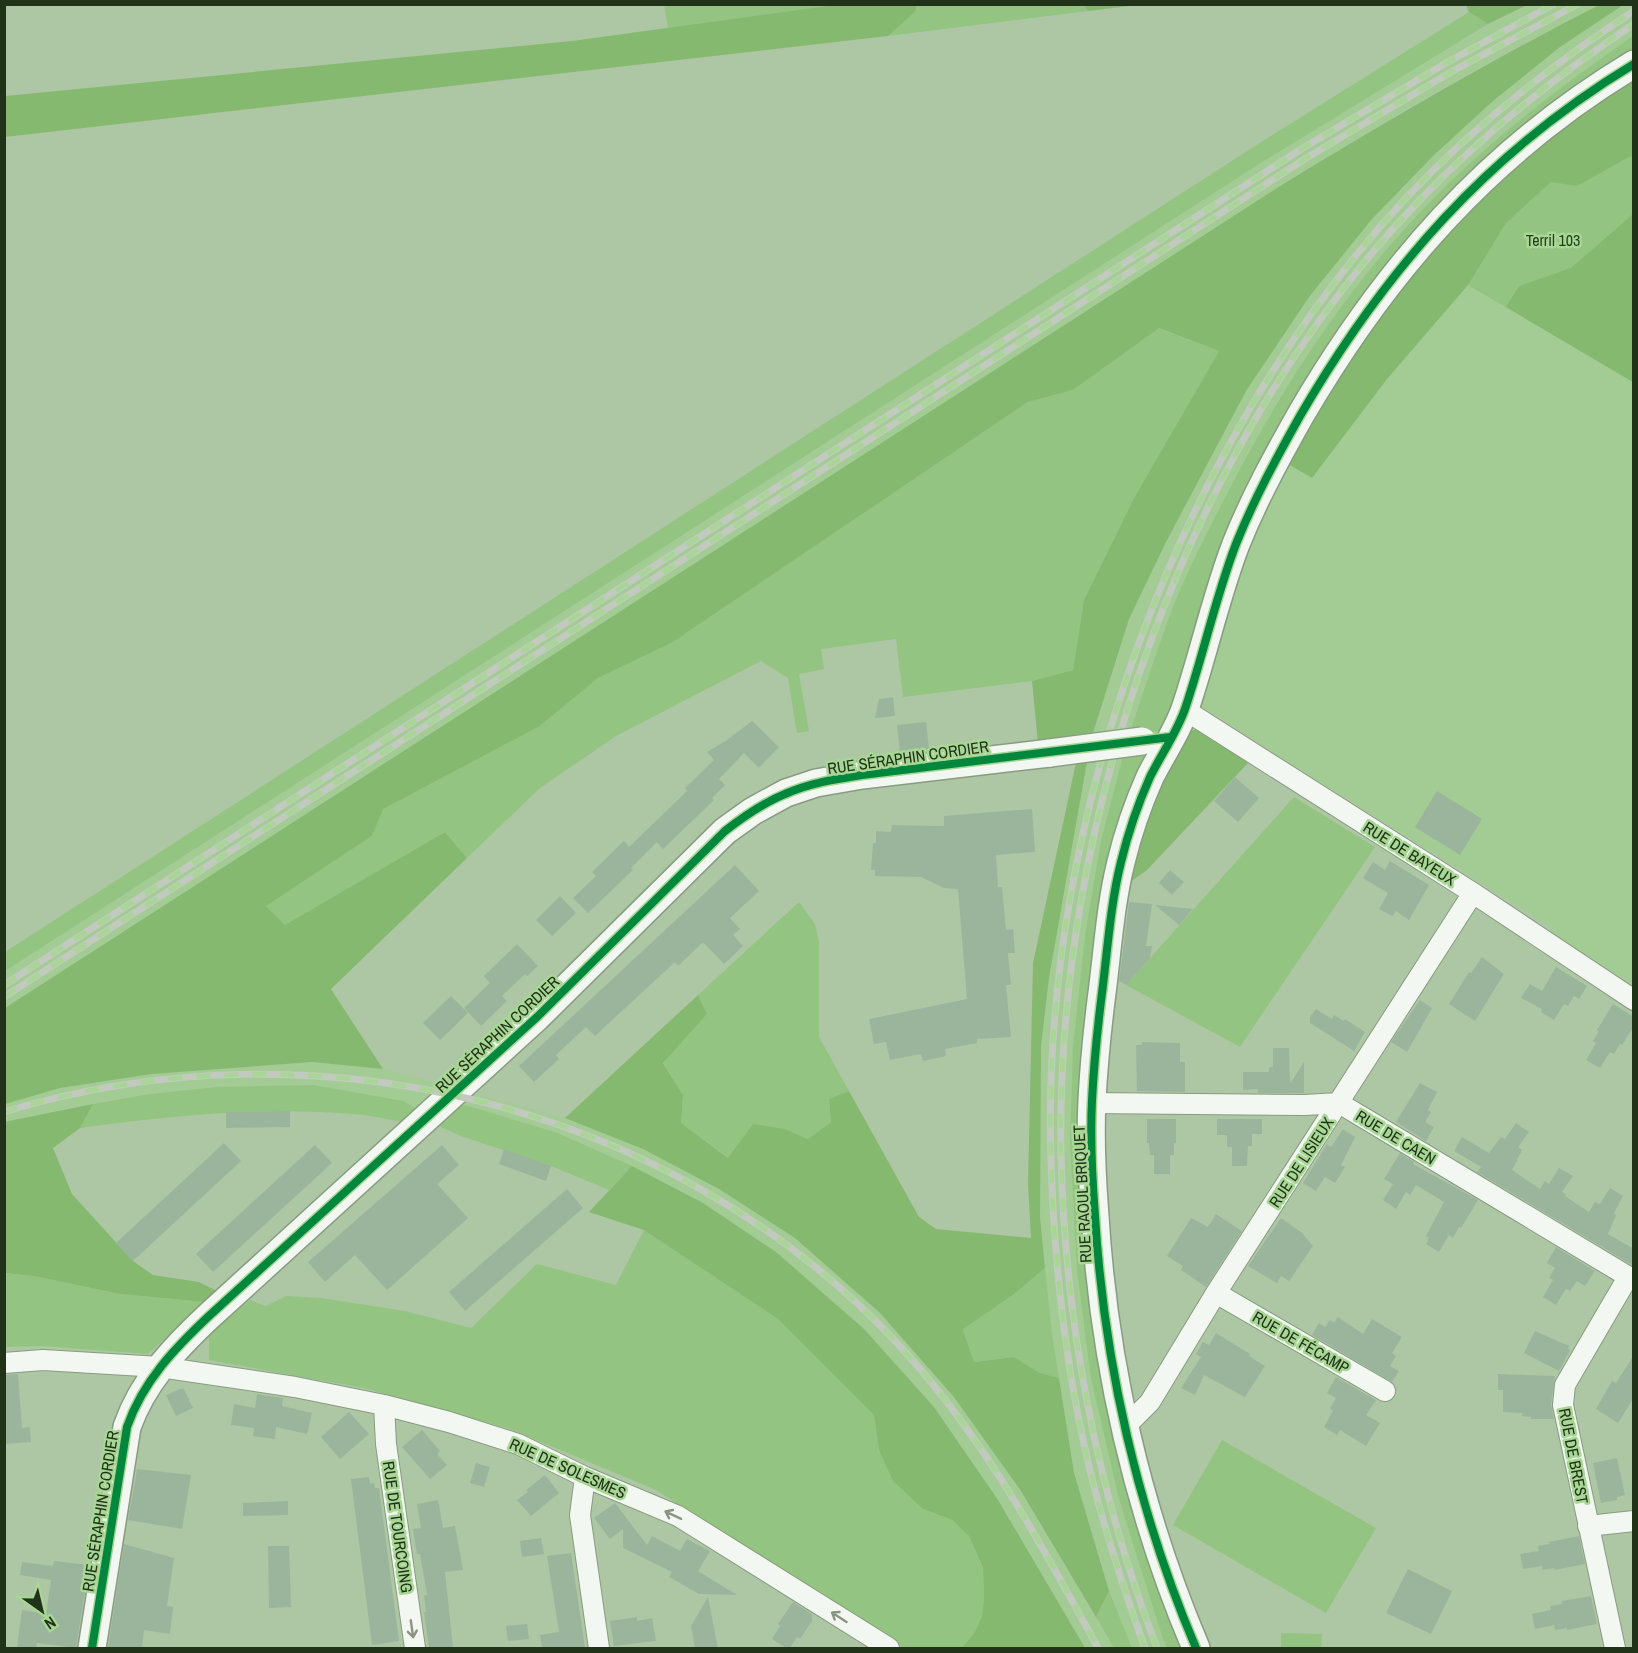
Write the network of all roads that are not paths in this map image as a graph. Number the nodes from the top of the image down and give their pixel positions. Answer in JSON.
{"nodes":[{"id":1,"x":1634,"y":64,"type":"edge"},
{"id":2,"x":1185,"y":710,"type":"junction"},
{"id":3,"x":1171,"y":737,"type":"junction"},
{"id":4,"x":1473,"y":893,"type":"junction"},
{"id":5,"x":1634,"y":1000,"type":"edge"},
{"id":6,"x":1091,"y":1103,"type":"junction"},
{"id":7,"x":1339,"y":1103,"type":"junction"},
{"id":8,"x":1631,"y":1278,"type":"edge"},
{"id":9,"x":1216,"y":1293,"type":"junction"},
{"id":10,"x":4,"y":1363,"type":"edge"},
{"id":11,"x":160,"y":1366,"type":"junction"},
{"id":12,"x":1385,"y":1391,"type":"dead end"},
{"id":13,"x":384,"y":1405,"type":"junction"},
{"id":14,"x":1125,"y":1427,"type":"junction"},
{"id":15,"x":585,"y":1477,"type":"junction"},
{"id":16,"x":1634,"y":1521,"type":"edge"},
{"id":17,"x":1588,"y":1526,"type":"junction"},
{"id":18,"x":92,"y":1648,"type":"edge"},
{"id":19,"x":415,"y":1648,"type":"edge"},
{"id":20,"x":599,"y":1648,"type":"edge"},
{"id":21,"x":889,"y":1648,"type":"edge"},
{"id":22,"x":1196,"y":1648,"type":"edge"},
{"id":23,"x":1615,"y":1648,"type":"edge"}],
"edges":[{"from":1,"to":2,"type":"street","name":"RUE RAOUL BRIQUET"},
{"from":2,"to":3,"type":"street","name":"RUE RAOUL BRIQUET"},
{"from":2,"to":4,"type":"street","name":"RUE DE BAYEUX"},
{"from":3,"to":6,"type":"street","name":"RUE RAOUL BRIQUET"},
{"from":3,"to":11,"type":"street","name":"RUE SÉRAPHIN CORDIER","bridge":true},
{"from":4,"to":5,"type":"street","name":"RUE DE BAYEUX"},
{"from":4,"to":7,"type":"street","name":"RUE DE LISIEUX"},
{"from":6,"to":7,"type":"street","name":"RUE DE CAEN"},
{"from":6,"to":14,"type":"street","name":"RUE RAOUL BRIQUET"},
{"from":7,"to":8,"type":"street","name":"RUE DE CAEN"},
{"from":7,"to":9,"type":"street","name":"RUE DE LISIEUX"},
{"from":8,"to":17,"type":"street","name":"RUE DE BREST"},
{"from":9,"to":12,"type":"street","name":"RUE DE FÉCAMP"},
{"from":9,"to":14,"type":"street","name":"RUE DE LISIEUX"},
{"from":10,"to":11,"type":"street","name":"RUE DE SOLESMES"},
{"from":11,"to":13,"type":"street","name":"RUE DE SOLESMES"},
{"from":11,"to":18,"type":"street","name":"RUE SÉRAPHIN CORDIER"},
{"from":13,"to":15,"type":"street","name":"RUE DE SOLESMES"},
{"from":13,"to":19,"type":"street","name":"RUE DE TOURCOING","one_way":true},
{"from":14,"to":22,"type":"street","name":"RUE RAOUL BRIQUET"},
{"from":15,"to":20,"type":"street"},
{"from":21,"to":15,"type":"street","name":"RUE DE SOLESMES","one_way":true},
{"from":16,"to":17,"type":"street"},
{"from":17,"to":23,"type":"street","name":"RUE DE BREST"}]}
